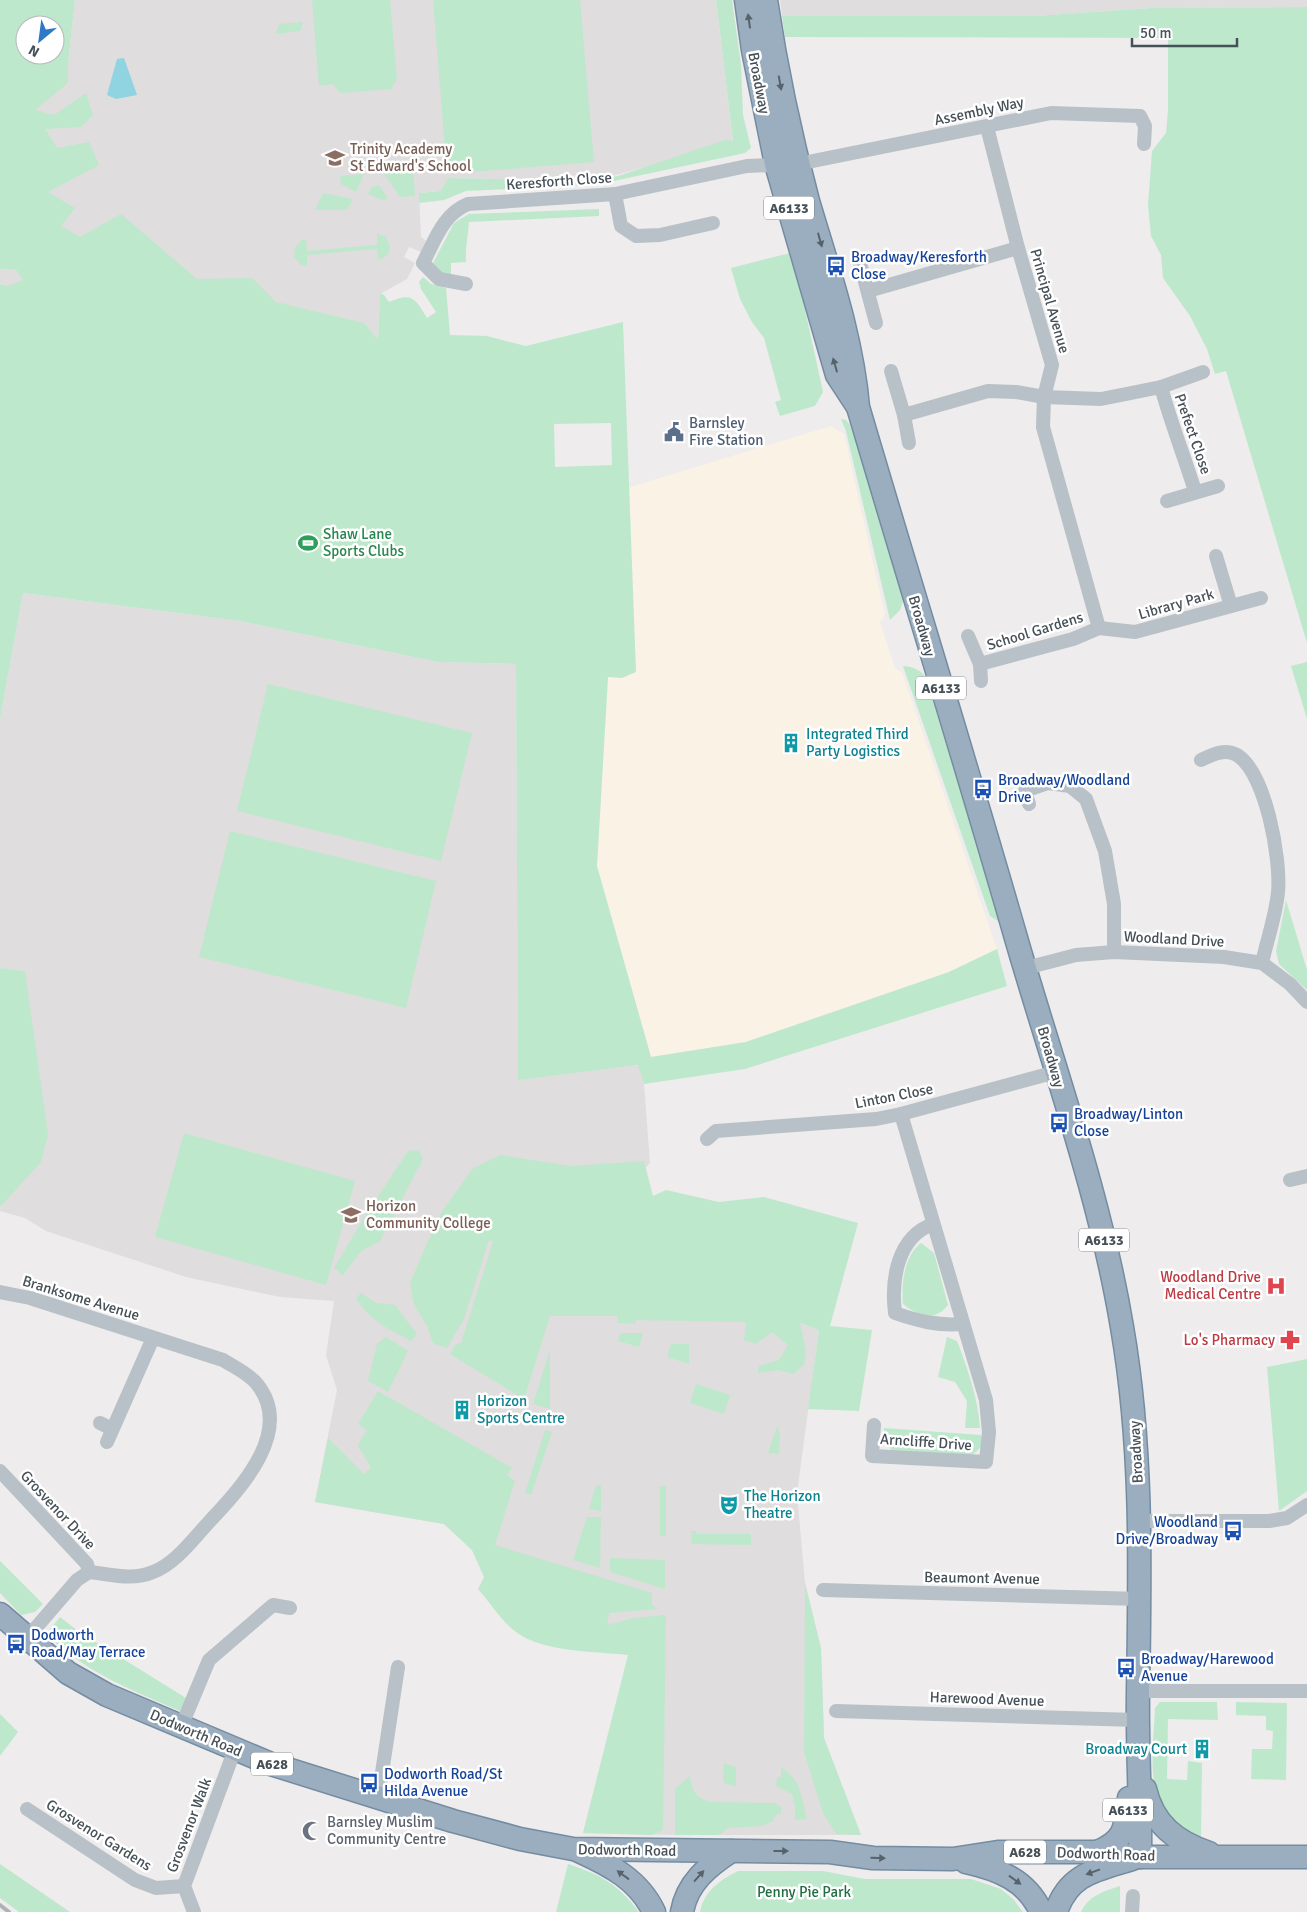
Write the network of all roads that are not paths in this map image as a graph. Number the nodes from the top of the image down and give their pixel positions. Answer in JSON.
{"nodes":[{"id":1,"x":746,"y":0,"type":"edge"},
{"id":2,"x":766,"y":0,"type":"edge"},
{"id":3,"x":987,"y":127,"type":"junction"},
{"id":4,"x":1144,"y":144,"type":"dead end"},
{"id":5,"x":776,"y":164,"type":"junction"},
{"id":6,"x":798,"y":164,"type":"junction"},
{"id":7,"x":616,"y":194,"type":"junction"},
{"id":8,"x":713,"y":224,"type":"dead end"},
{"id":9,"x":1018,"y":248,"type":"junction"},
{"id":10,"x":860,"y":263,"type":"dead end"},
{"id":11,"x":466,"y":284,"type":"dead end"},
{"id":12,"x":868,"y":291,"type":"junction"},
{"id":13,"x":876,"y":323,"type":"dead end"},
{"id":14,"x":891,"y":371,"type":"dead end"},
{"id":15,"x":1203,"y":372,"type":"dead end"},
{"id":16,"x":1161,"y":387,"type":"junction"},
{"id":17,"x":1044,"y":397,"type":"junction"},
{"id":18,"x":858,"y":407,"type":"junction"},
{"id":19,"x":904,"y":415,"type":"junction"},
{"id":20,"x":909,"y":443,"type":"dead end"},
{"id":21,"x":1218,"y":486,"type":"dead end"},
{"id":22,"x":1195,"y":491,"type":"junction"},
{"id":23,"x":1167,"y":501,"type":"dead end"},
{"id":24,"x":1216,"y":556,"type":"dead end"},
{"id":25,"x":1261,"y":598,"type":"dead end"},
{"id":26,"x":1231,"y":606,"type":"junction"},
{"id":27,"x":1099,"y":628,"type":"junction"},
{"id":28,"x":968,"y":636,"type":"dead end"},
{"id":29,"x":980,"y":664,"type":"junction"},
{"id":30,"x":981,"y":680,"type":"dead end"},
{"id":31,"x":1201,"y":760,"type":"dead end"},
{"id":32,"x":1029,"y":804,"type":"dead end"},
{"id":33,"x":1114,"y":952,"type":"junction"},
{"id":34,"x":1262,"y":963,"type":"junction"},
{"id":35,"x":1026,"y":968,"type":"junction"},
{"id":36,"x":1307,"y":1002,"type":"edge"},
{"id":37,"x":1056,"y":1072,"type":"junction"},
{"id":38,"x":901,"y":1114,"type":"junction"},
{"id":39,"x":707,"y":1139,"type":"dead end"},
{"id":40,"x":1307,"y":1176,"type":"edge"},
{"id":41,"x":1290,"y":1180,"type":"dead end"},
{"id":42,"x":933,"y":1224,"type":"junction"},
{"id":43,"x":0,"y":1292,"type":"edge"},
{"id":44,"x":962,"y":1324,"type":"junction"},
{"id":45,"x":152,"y":1338,"type":"junction"},
{"id":46,"x":100,"y":1423,"type":"dead end"},
{"id":47,"x":874,"y":1425,"type":"dead end"},
{"id":48,"x":0,"y":1471,"type":"edge"},
{"id":49,"x":1307,"y":1505,"type":"edge"},
{"id":50,"x":1140,"y":1521,"type":"junction"},
{"id":51,"x":89,"y":1572,"type":"junction"},
{"id":52,"x":823,"y":1590,"type":"dead end"},
{"id":53,"x":1140,"y":1599,"type":"junction"},
{"id":54,"x":290,"y":1608,"type":"dead end"},
{"id":55,"x":0,"y":1614,"type":"edge"},
{"id":56,"x":28,"y":1638,"type":"junction"},
{"id":57,"x":398,"y":1667,"type":"dead end"},
{"id":58,"x":1138,"y":1691,"type":"junction"},
{"id":59,"x":1307,"y":1691,"type":"edge"},
{"id":60,"x":836,"y":1711,"type":"dead end"},
{"id":61,"x":1137,"y":1720,"type":"junction"},
{"id":62,"x":180,"y":1727,"type":"junction"},
{"id":63,"x":235,"y":1750,"type":"junction"},
{"id":64,"x":1137,"y":1755,"type":"junction"},
{"id":65,"x":378,"y":1799,"type":"junction"},
{"id":66,"x":27,"y":1809,"type":"dead end"},
{"id":67,"x":573,"y":1849,"type":"junction"},
{"id":68,"x":731,"y":1851,"type":"junction"},
{"id":69,"x":1098,"y":1852,"type":"junction"},
{"id":70,"x":1219,"y":1856,"type":"junction"},
{"id":71,"x":1140,"y":1857,"type":"junction"},
{"id":72,"x":1307,"y":1857,"type":"edge"},
{"id":73,"x":953,"y":1859,"type":"junction"},
{"id":74,"x":184,"y":1886,"type":"junction"},
{"id":75,"x":1133,"y":1896,"type":"dead end"},
{"id":76,"x":194,"y":1912,"type":"edge"},
{"id":77,"x":654,"y":1912,"type":"edge"},
{"id":78,"x":682,"y":1912,"type":"edge"},
{"id":79,"x":1041,"y":1912,"type":"edge"},
{"id":80,"x":1056,"y":1912,"type":"edge"},
{"id":81,"x":1132,"y":1912,"type":"edge"}],
"edges":[{"from":5,"to":1,"type":"highway","name":"Broadway","number":"A6133","one_way":true},
{"from":2,"to":6,"type":"highway","name":"Broadway","number":"A6133","one_way":true},
{"from":3,"to":4,"type":"street","name":"Assembly Way"},
{"from":3,"to":6,"type":"street","name":"Assembly Way"},
{"from":3,"to":9,"type":"street","name":"Principal Avenue"},
{"from":5,"to":6,"type":"street"},
{"from":5,"to":7,"type":"street","name":"Keresforth Close"},
{"from":18,"to":5,"type":"highway","name":"Broadway","number":"A6133","one_way":true},
{"from":6,"to":18,"type":"highway","name":"Broadway","number":"A6133","one_way":true},
{"from":7,"to":8,"type":"street"},
{"from":7,"to":11,"type":"street","name":"Keresforth Close"},
{"from":9,"to":12,"type":"street"},
{"from":9,"to":17,"type":"street","name":"Principal Avenue"},
{"from":10,"to":12,"type":"street"},
{"from":12,"to":13,"type":"street"},
{"from":14,"to":19,"type":"street"},
{"from":15,"to":16,"type":"street"},
{"from":16,"to":17,"type":"street"},
{"from":16,"to":22,"type":"street","name":"Prefect Close"},
{"from":17,"to":19,"type":"street"},
{"from":17,"to":27,"type":"street","name":"Principal Avenue"},
{"from":18,"to":35,"type":"highway","name":"Broadway","number":"A6133"},
{"from":19,"to":20,"type":"street"},
{"from":21,"to":22,"type":"street","name":"Prefect Close"},
{"from":22,"to":23,"type":"street","name":"Prefect Close"},
{"from":24,"to":26,"type":"street","name":"Library Park"},
{"from":25,"to":26,"type":"street","name":"Library Park"},
{"from":26,"to":27,"type":"street","name":"Library Park"},
{"from":27,"to":29,"type":"street","name":"School Gardens"},
{"from":28,"to":29,"type":"street","name":"School Gardens"},
{"from":29,"to":30,"type":"street","name":"School Gardens"},
{"from":31,"to":34,"type":"street"},
{"from":32,"to":33,"type":"street"},
{"from":33,"to":34,"type":"street","name":"Woodland Drive"},
{"from":33,"to":35,"type":"street","name":"Woodland Drive"},
{"from":34,"to":36,"type":"street","name":"Woodland Drive"},
{"from":35,"to":37,"type":"highway","name":"Broadway","number":"A6133"},
{"from":37,"to":38,"type":"street","name":"Linton Close"},
{"from":37,"to":50,"type":"highway","name":"Broadway","number":"A6133"},
{"from":38,"to":39,"type":"street","name":"Linton Close"},
{"from":38,"to":42,"type":"street","name":"Arncliffe Drive"},
{"from":40,"to":41,"type":"street"},
{"from":42,"to":44,"type":"street","name":"Arncliffe Drive"},
{"from":42,"to":44,"type":"street"},
{"from":43,"to":45,"type":"street","name":"Branksome Avenue"},
{"from":44,"to":47,"type":"street","name":"Arncliffe Drive"},
{"from":45,"to":46,"type":"street","name":"Branksome Avenue"},
{"from":45,"to":51,"type":"street","name":"Branksome Avenue"},
{"from":48,"to":51,"type":"street","name":"Grosvenor Drive"},
{"from":49,"to":50,"type":"street"},
{"from":50,"to":53,"type":"highway","name":"Broadway","number":"A6133"},
{"from":51,"to":56,"type":"street","name":"Grosvenor Drive"},
{"from":52,"to":53,"type":"street","name":"Beaumont Avenue"},
{"from":53,"to":58,"type":"highway","name":"Broadway","number":"A6133"},
{"from":54,"to":62,"type":"street"},
{"from":55,"to":56,"type":"highway","name":"Dodworth Road","number":"A628"},
{"from":56,"to":62,"type":"highway","name":"Dodworth Road","number":"A628"},
{"from":57,"to":65,"type":"street"},
{"from":58,"to":59,"type":"street"},
{"from":58,"to":61,"type":"highway","name":"Broadway","number":"A6133"},
{"from":60,"to":61,"type":"street","name":"Harewood Avenue"},
{"from":61,"to":64,"type":"highway","name":"Broadway","number":"A6133"},
{"from":62,"to":63,"type":"highway","name":"Dodworth Road","number":"A628"},
{"from":63,"to":65,"type":"highway","name":"Dodworth Road","number":"A628"},
{"from":63,"to":74,"type":"street","name":"Grosvenor Walk"},
{"from":64,"to":69,"type":"highway","name":"Broadway","number":"A6133"},
{"from":64,"to":70,"type":"highway","number":"A6133"},
{"from":64,"to":71,"type":"highway","name":"Broadway","number":"A6133"},
{"from":65,"to":67,"type":"highway","name":"Dodworth Road","number":"A628"},
{"from":66,"to":74,"type":"street","name":"Grosvenor Gardens"},
{"from":67,"to":68,"type":"highway","name":"Dodworth Road","number":"A628"},
{"from":77,"to":67,"type":"highway","number":"A628","one_way":true},
{"from":68,"to":73,"type":"highway","name":"Dodworth Road","number":"A628","one_way":true},
{"from":78,"to":68,"type":"highway","one_way":true},
{"from":69,"to":71,"type":"highway","name":"Dodworth Road","number":"A628"},
{"from":69,"to":73,"type":"highway","name":"Dodworth Road","number":"A628"},
{"from":70,"to":71,"type":"highway","name":"Dodworth Road","number":"A628"},
{"from":70,"to":72,"type":"highway","name":"Dodworth Road","number":"A628"},
{"from":71,"to":80,"type":"highway","number":"A628","one_way":true},
{"from":73,"to":79,"type":"highway","number":"A628","one_way":true},
{"from":74,"to":76,"type":"street","name":"Grosvenor Walk"},
{"from":75,"to":81,"type":"street"}]}
